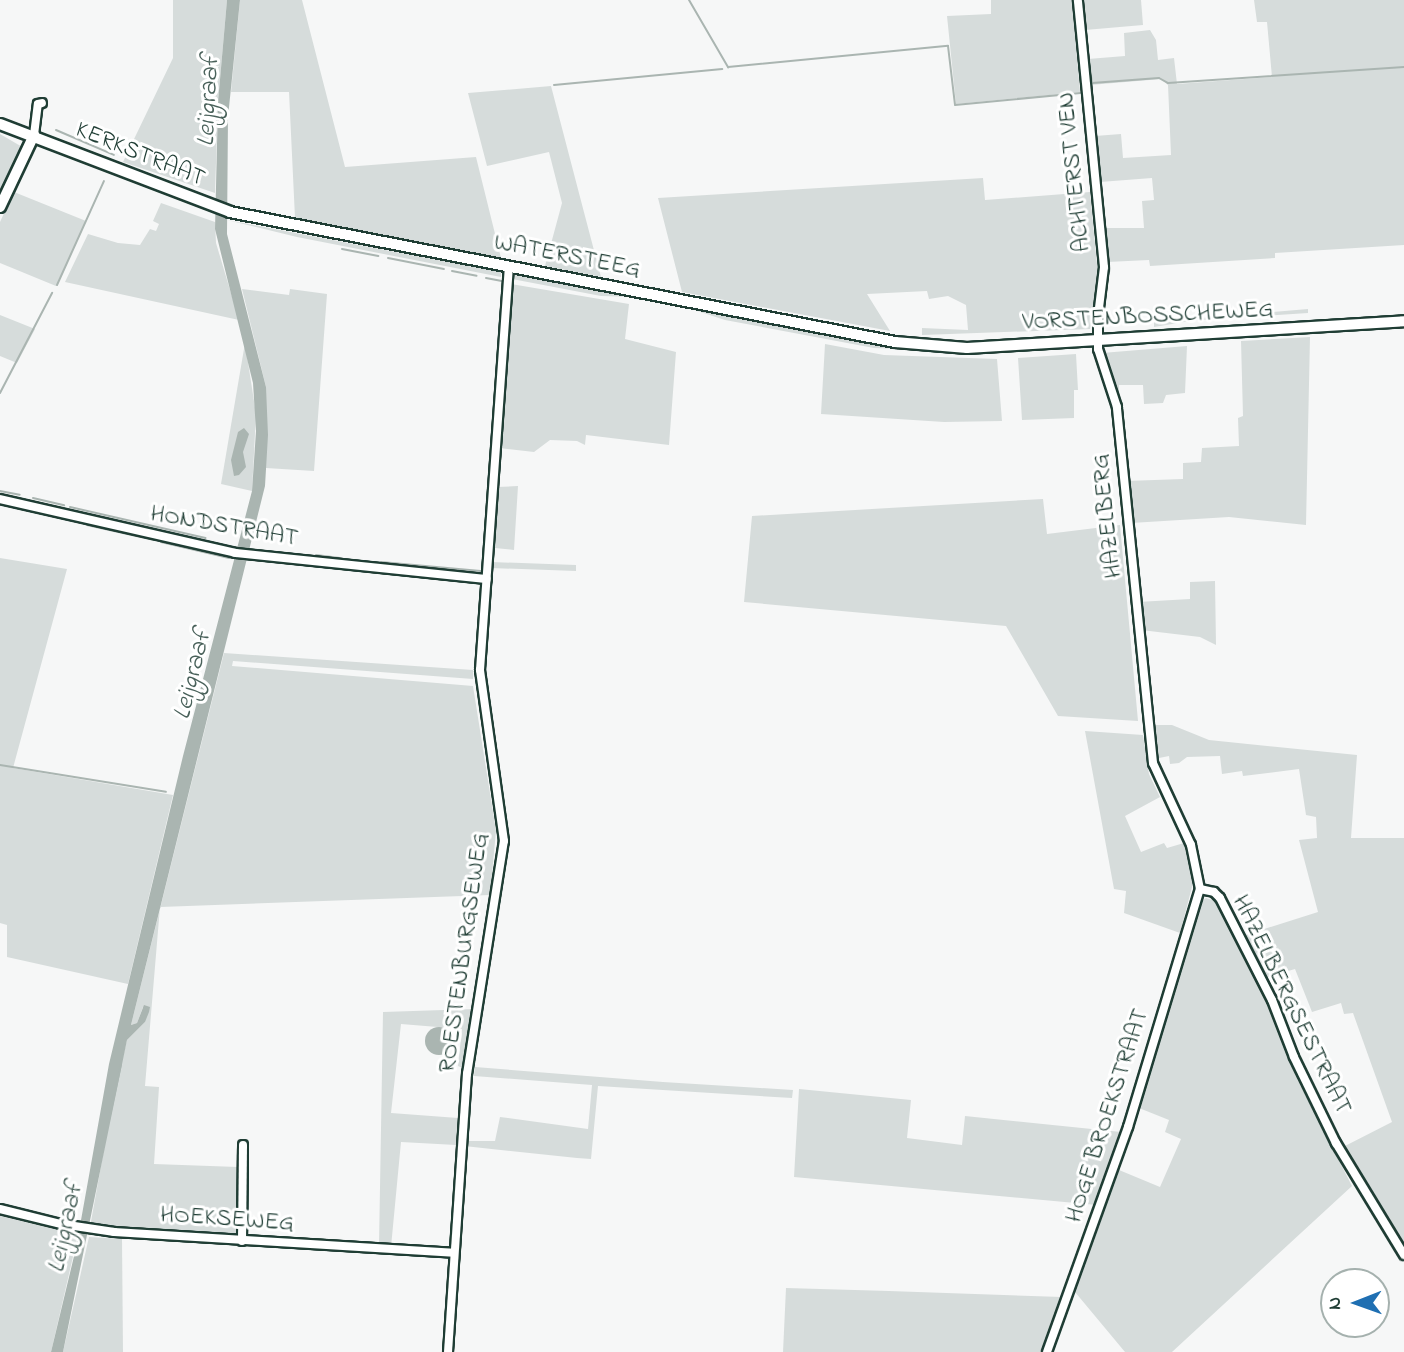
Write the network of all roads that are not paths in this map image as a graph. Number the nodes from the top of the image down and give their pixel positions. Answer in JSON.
{"nodes":[{"id":1,"x":1078,"y":0,"type":"edge"},
{"id":2,"x":42,"y":103,"type":"dead end"},
{"id":3,"x":0,"y":118,"type":"edge"},
{"id":4,"x":0,"y":124,"type":"edge"},
{"id":5,"x":34,"y":135,"type":"junction"},
{"id":6,"x":0,"y":207,"type":"edge"},
{"id":7,"x":230,"y":212,"type":"joint"},
{"id":8,"x":509,"y":267,"type":"junction"},
{"id":9,"x":1404,"y":321,"type":"edge"},
{"id":10,"x":1098,"y":340,"type":"junction"},
{"id":11,"x":895,"y":342,"type":"joint"},
{"id":12,"x":0,"y":499,"type":"edge"},
{"id":13,"x":487,"y":579,"type":"junction"},
{"id":14,"x":1144,"y":691,"type":"joint"},
{"id":15,"x":1200,"y":890,"type":"junction"},
{"id":16,"x":243,"y":1145,"type":"dead end"},
{"id":17,"x":0,"y":1209,"type":"edge"},
{"id":18,"x":242,"y":1241,"type":"junction"},
{"id":19,"x":453,"y":1253,"type":"junction"},
{"id":20,"x":1404,"y":1255,"type":"edge"},
{"id":21,"x":448,"y":1352,"type":"edge"},
{"id":22,"x":1047,"y":1352,"type":"edge"}],
"edges":[{"from":1,"to":10,"type":"street","name":"ACHTERST VEN"},
{"from":2,"to":5,"type":"street"},
{"from":3,"to":5,"type":"street","name":"KERKSTRAAT"},
{"from":4,"to":5,"type":"street","name":"KERKSTRAAT"},
{"from":5,"to":6,"type":"street"},
{"from":5,"to":7,"type":"street","name":"KERKSTRAAT"},
{"from":7,"to":8,"type":"street","name":"WATERSTEEG"},
{"from":8,"to":11,"type":"street","name":"WATERSTEEG"},
{"from":8,"to":13,"type":"street","name":"ROESTENBURGSEWEG"},
{"from":9,"to":10,"type":"street","name":"VORSTENBOSSCHEWEG"},
{"from":10,"to":11,"type":"street","name":"VORSTENBOSSCHEWEG"},
{"from":10,"to":14,"type":"street","name":"HAZELBERG"},
{"from":12,"to":13,"type":"street","name":"HONDSTRAAT"},
{"from":13,"to":19,"type":"street","name":"ROESTENBURGSEWEG"},
{"from":14,"to":15,"type":"street","name":"HAZELBERGSESTRAAT"},
{"from":15,"to":20,"type":"street","name":"HAZELBERGSESTRAAT"},
{"from":15,"to":22,"type":"street","name":"HOGE BROEKSTRAAT"},
{"from":16,"to":18,"type":"street"},
{"from":17,"to":18,"type":"street","name":"HOEKSEWEG"},
{"from":18,"to":19,"type":"street","name":"HOEKSEWEG"},
{"from":19,"to":21,"type":"street","name":"ROESTENBURGSEWEG"}]}
